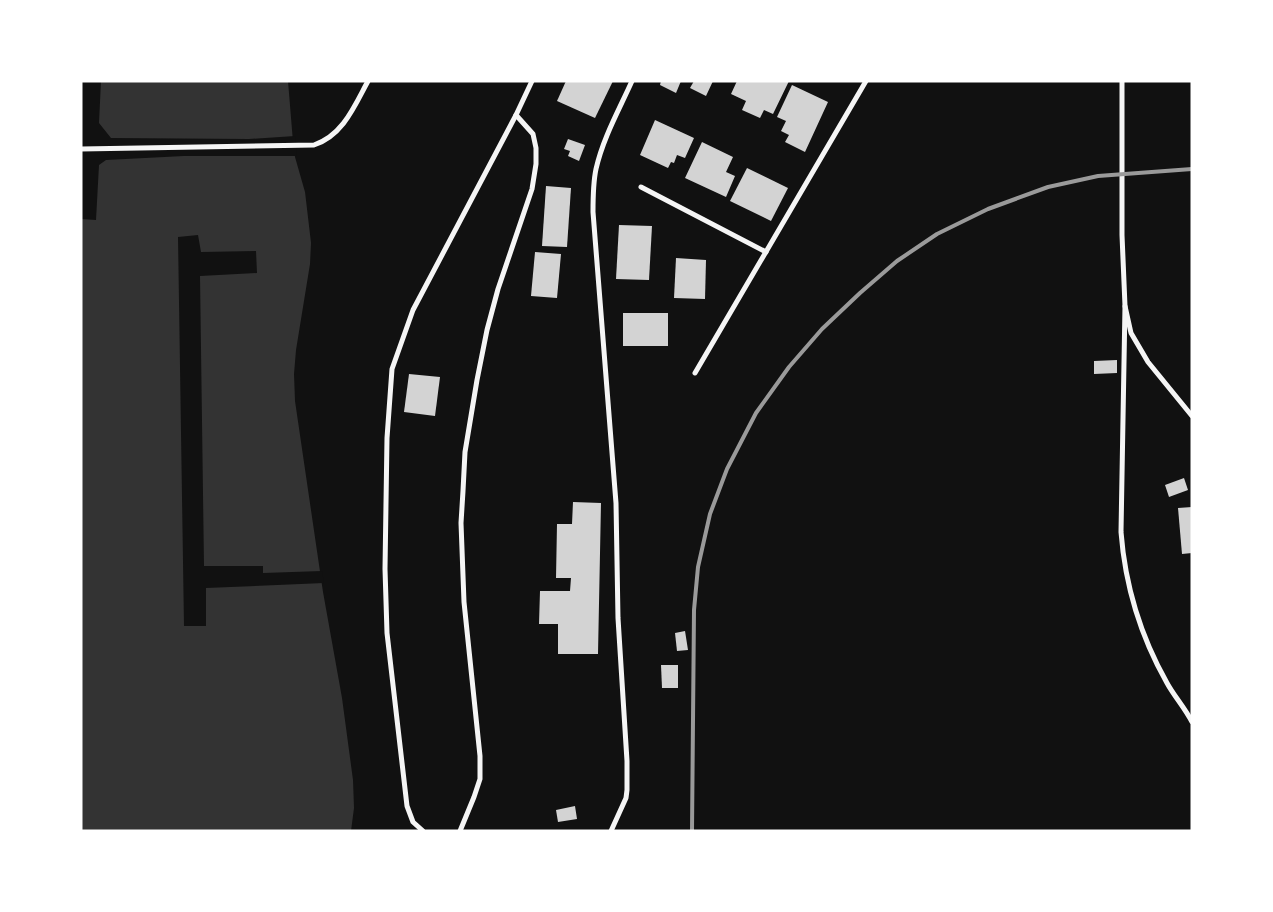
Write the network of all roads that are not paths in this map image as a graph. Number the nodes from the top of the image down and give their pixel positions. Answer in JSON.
{"nodes":[{"id":1,"x":368,"y":81,"type":"edge"},
{"id":2,"x":532,"y":81,"type":"edge"},
{"id":3,"x":632,"y":81,"type":"edge"},
{"id":4,"x":1122,"y":81,"type":"edge"},
{"id":5,"x":865,"y":82,"type":"edge"},
{"id":6,"x":516,"y":115,"type":"junction"},
{"id":7,"x":81,"y":149,"type":"edge"},
{"id":8,"x":641,"y":187,"type":"dead end"},
{"id":9,"x":766,"y":252,"type":"junction"},
{"id":10,"x":1125,"y":306,"type":"junction"},
{"id":11,"x":695,"y":373,"type":"dead end"},
{"id":12,"x":1192,"y":416,"type":"edge"},
{"id":13,"x":1192,"y":722,"type":"edge"},
{"id":14,"x":423,"y":831,"type":"edge"},
{"id":15,"x":460,"y":831,"type":"edge"},
{"id":16,"x":611,"y":831,"type":"edge"}],
"edges":[{"from":1,"to":7,"type":"street"},
{"from":2,"to":6,"type":"street"},
{"from":3,"to":16,"type":"street"},
{"from":4,"to":10,"type":"street"},
{"from":5,"to":9,"type":"street"},
{"from":6,"to":14,"type":"street"},
{"from":6,"to":15,"type":"street"},
{"from":8,"to":9,"type":"street"},
{"from":9,"to":11,"type":"street"},
{"from":10,"to":12,"type":"street"},
{"from":10,"to":13,"type":"street"}]}
